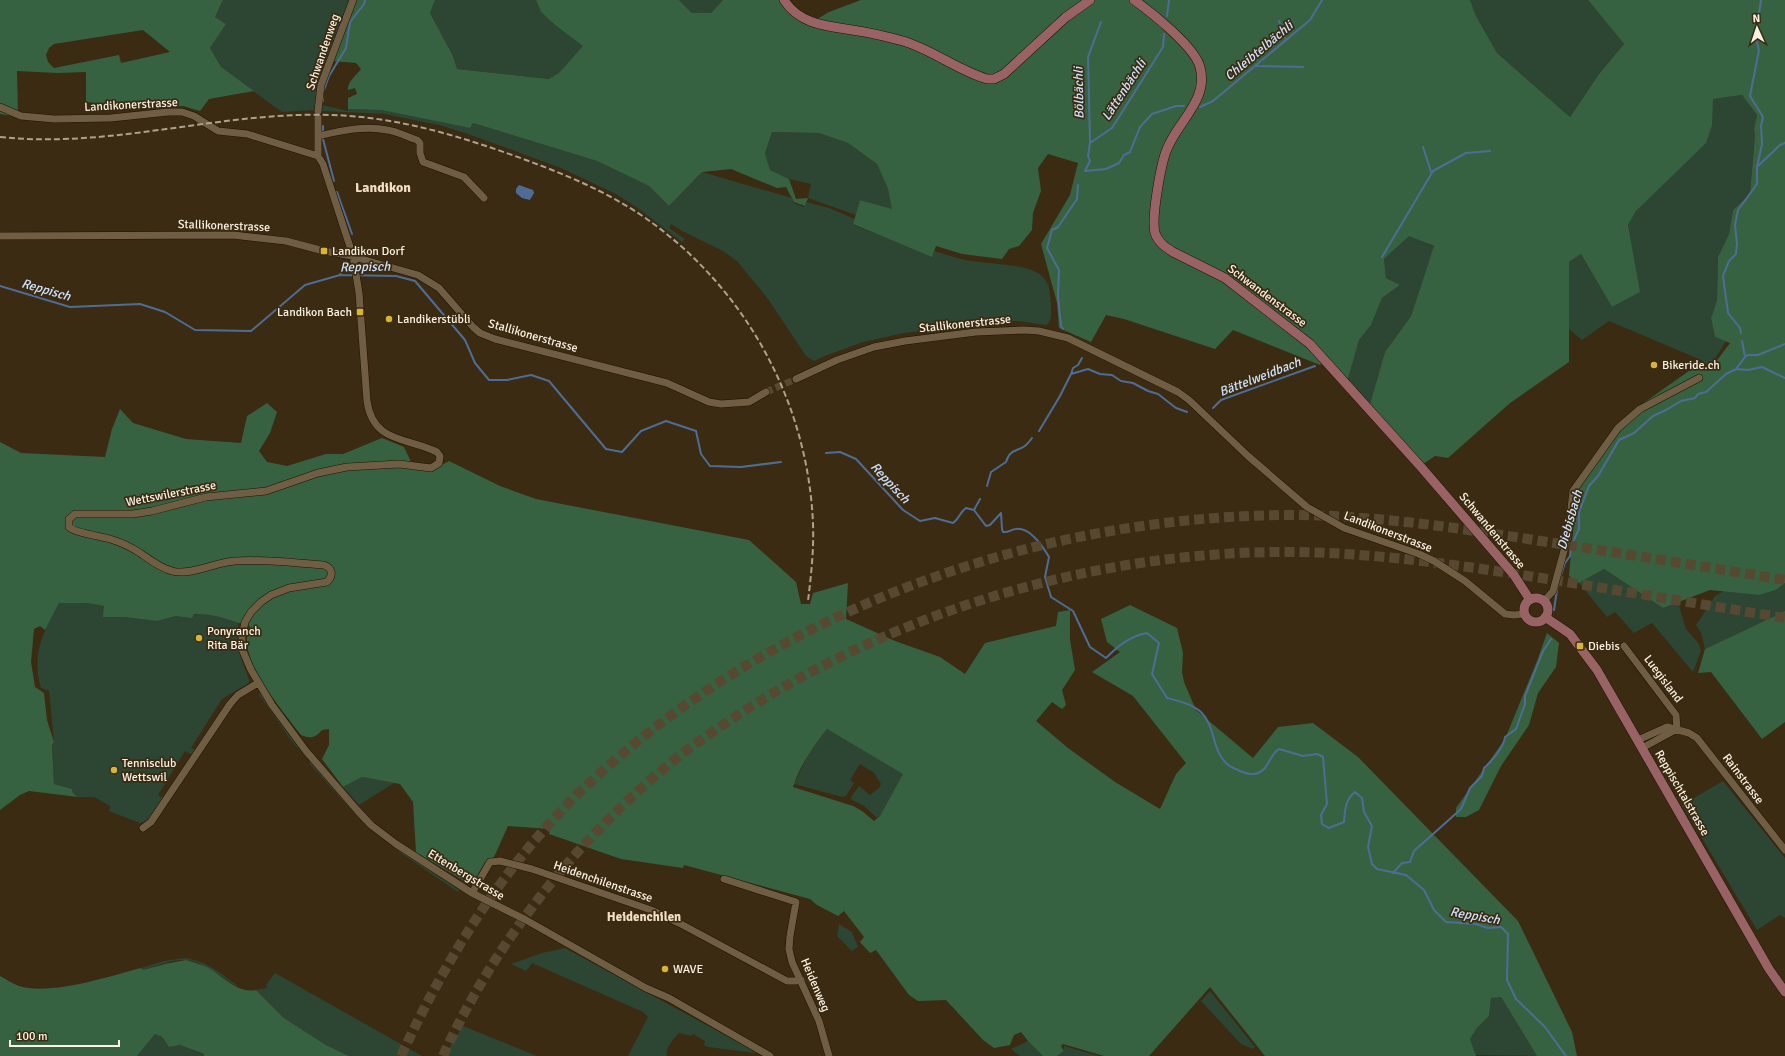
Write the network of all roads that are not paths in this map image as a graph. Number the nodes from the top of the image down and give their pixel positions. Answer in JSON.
{"nodes":[{"id":1,"x":353,"y":0,"type":"edge"},
{"id":2,"x":784,"y":0,"type":"edge"},
{"id":3,"x":1090,"y":0,"type":"edge"},
{"id":4,"x":1134,"y":0,"type":"edge"},
{"id":5,"x":0,"y":108,"type":"edge"},
{"id":6,"x":318,"y":136,"type":"junction"},
{"id":7,"x":318,"y":156,"type":"junction"},
{"id":8,"x":484,"y":198,"type":"dead end"},
{"id":9,"x":0,"y":236,"type":"edge"},
{"id":10,"x":353,"y":256,"type":"junction"},
{"id":11,"x":1699,"y":378,"type":"dead end"},
{"id":12,"x":796,"y":379,"type":"tunnel mouth"},
{"id":13,"x":766,"y":392,"type":"tunnel mouth"},
{"id":14,"x":1178,"y":392,"type":"joint"},
{"id":15,"x":1530,"y":600,"type":"junction"},
{"id":16,"x":1544,"y":601,"type":"junction"},
{"id":17,"x":1525,"y":614,"type":"junction"},
{"id":18,"x":1545,"y":617,"type":"junction"},
{"id":19,"x":245,"y":622,"type":"joint"},
{"id":20,"x":1624,"y":646,"type":"dead end"},
{"id":21,"x":258,"y":683,"type":"junction"},
{"id":22,"x":1678,"y":729,"type":"junction"},
{"id":23,"x":1640,"y":744,"type":"junction"},
{"id":24,"x":143,"y":828,"type":"dead end"},
{"id":25,"x":1785,"y":850,"type":"edge"},
{"id":26,"x":724,"y":879,"type":"dead end"},
{"id":27,"x":472,"y":893,"type":"junction"},
{"id":28,"x":801,"y":980,"type":"junction"},
{"id":29,"x":1785,"y":992,"type":"edge"},
{"id":30,"x":770,"y":1056,"type":"edge"},
{"id":31,"x":829,"y":1056,"type":"edge"}],
"edges":[{"from":1,"to":6,"type":"street","name":"Schwandenweg"},
{"from":2,"to":3,"type":"main road"},
{"from":4,"to":15,"type":"main road","name":"Schwandenstrasse"},
{"from":5,"to":7,"type":"street","name":"Landikonerstrasse"},
{"from":6,"to":7,"type":"street","name":"Schwandenweg"},
{"from":6,"to":8,"type":"street"},
{"from":7,"to":10,"type":"street"},
{"from":9,"to":10,"type":"street","name":"Stallikonerstrasse"},
{"from":10,"to":13,"type":"street","name":"Stallikonerstrasse"},
{"from":10,"to":19,"type":"street","name":"Wettswilerstrasse"},
{"from":11,"to":16,"type":"street"},
{"from":12,"to":14,"type":"street","name":"Stallikonerstrasse"},
{"from":14,"to":17,"type":"street","name":"Landikonerstrasse"},
{"from":15,"to":16,"type":"main road"},
{"from":15,"to":17,"type":"main road"},
{"from":16,"to":18,"type":"main road"},
{"from":17,"to":18,"type":"main road"},
{"from":18,"to":23,"type":"main road","name":"Reppischtalstrasse"},
{"from":19,"to":21,"type":"street","name":"Ettenbergstrasse"},
{"from":20,"to":22,"type":"street","name":"Luegisland"},
{"from":21,"to":24,"type":"street"},
{"from":21,"to":27,"type":"street","name":"Ettenbergstrasse"},
{"from":22,"to":23,"type":"street"},
{"from":22,"to":23,"type":"street","name":"Rainstrasse"},
{"from":22,"to":25,"type":"street","name":"Rainstrasse"},
{"from":23,"to":29,"type":"main road","name":"Reppischtalstrasse"},
{"from":26,"to":28,"type":"street","name":"Heidenweg"},
{"from":27,"to":28,"type":"street","name":"Heidenchilenstrasse"},
{"from":27,"to":30,"type":"street","name":"Ettenbergstrasse"},
{"from":28,"to":31,"type":"street","name":"Heidenweg"}]}
